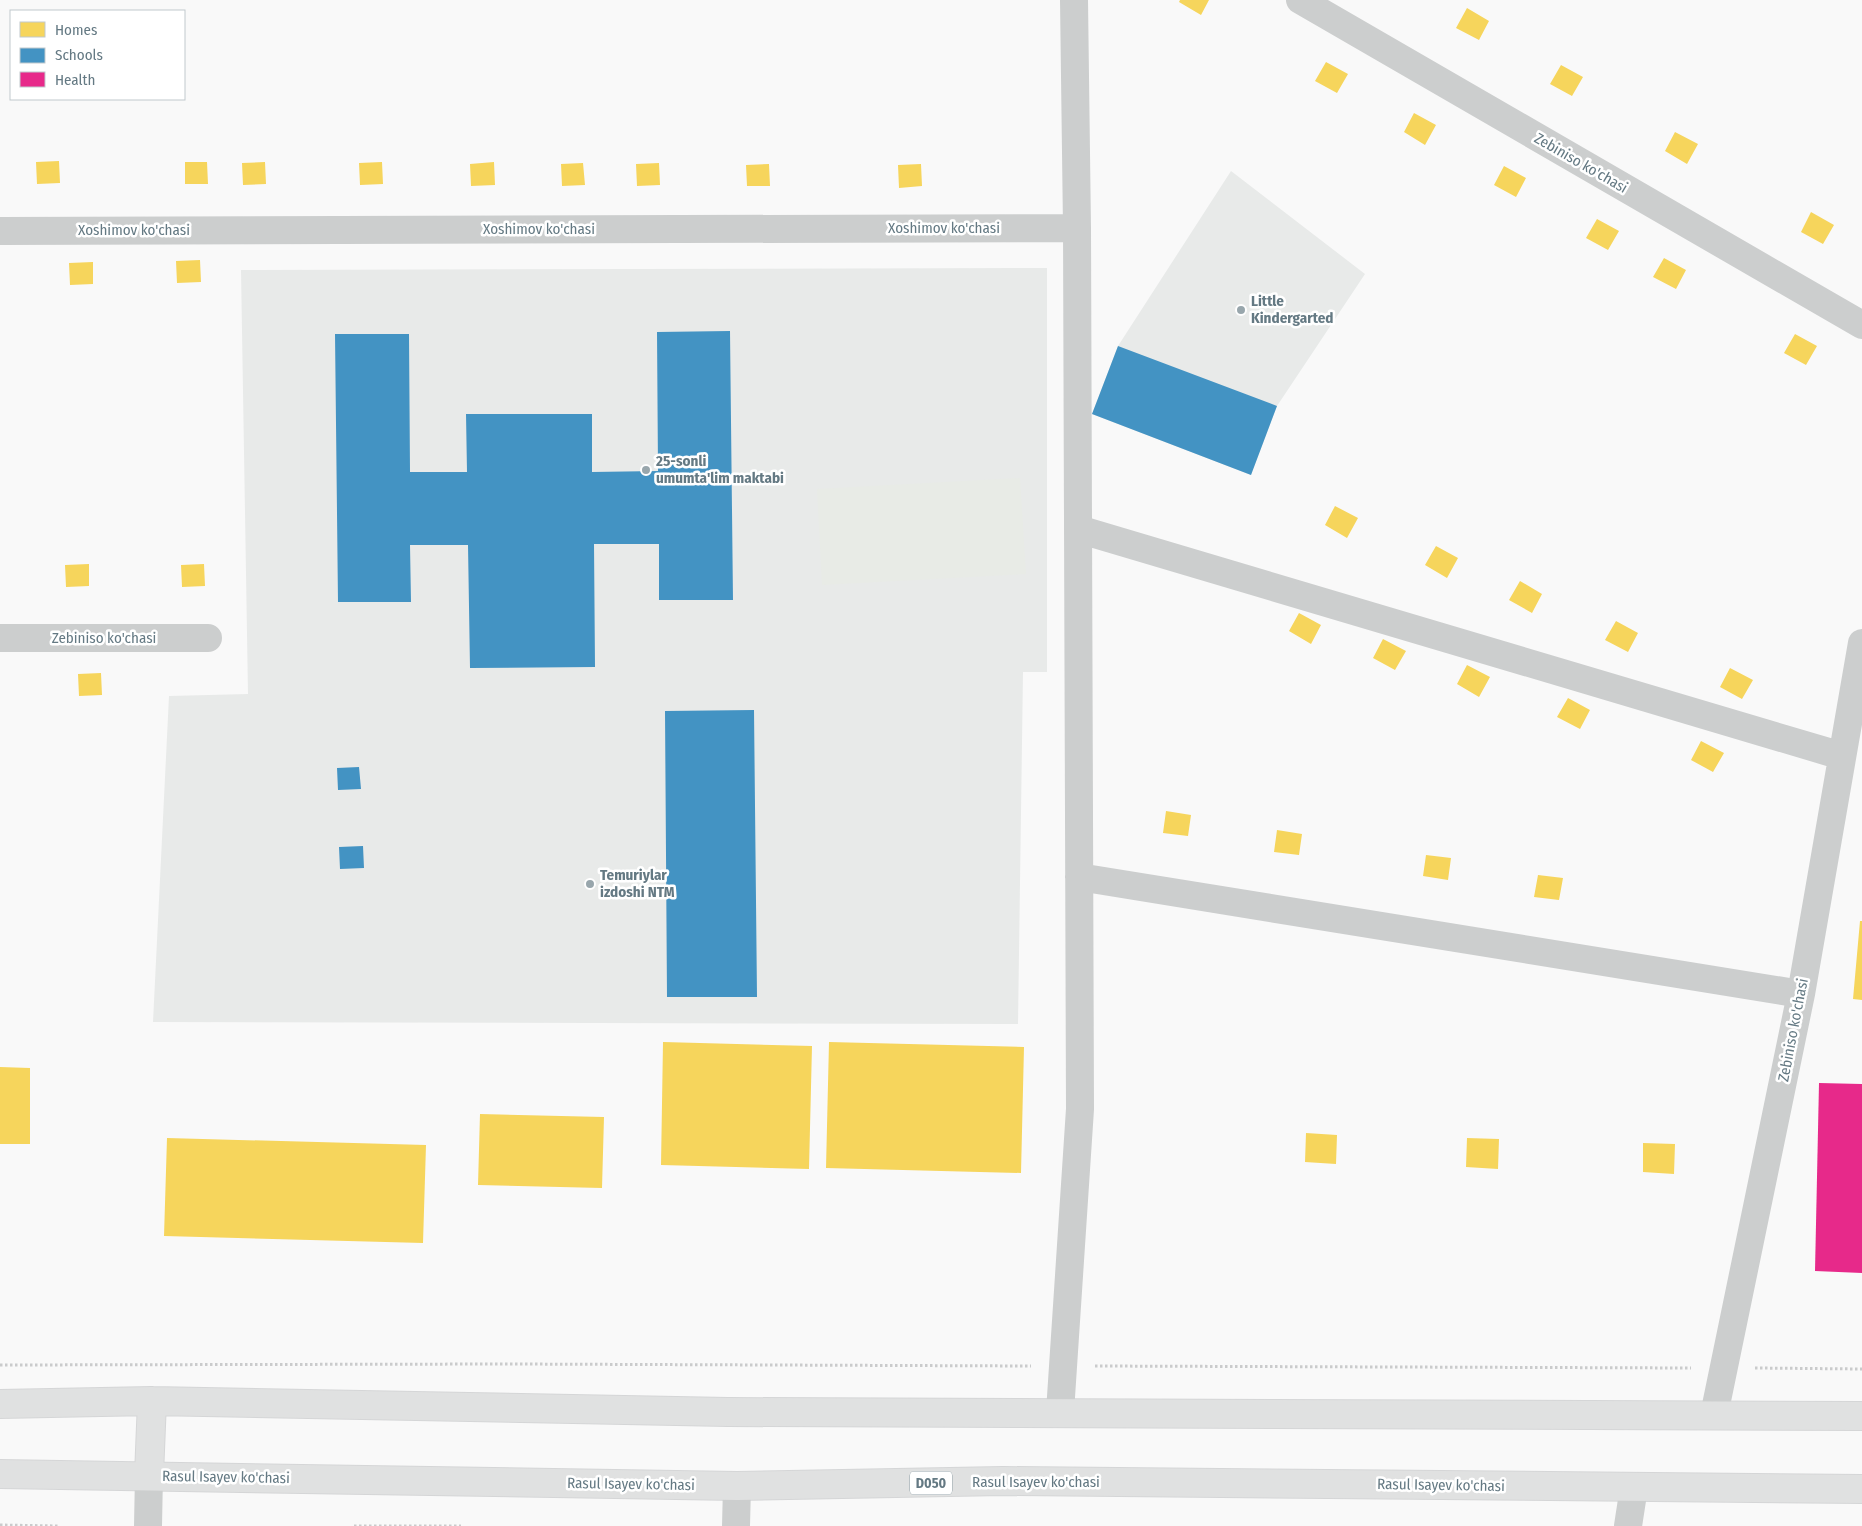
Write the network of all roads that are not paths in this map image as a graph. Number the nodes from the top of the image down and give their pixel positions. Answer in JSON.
{"nodes":[{"id":1,"x":1074,"y":0,"type":"edge"},
{"id":2,"x":1300,"y":0,"type":"edge"},
{"id":3,"x":1077,"y":228,"type":"junction"},
{"id":4,"x":0,"y":231,"type":"edge"},
{"id":5,"x":1862,"y":325,"type":"edge"},
{"id":6,"x":1078,"y":529,"type":"junction"},
{"id":7,"x":0,"y":638,"type":"edge"},
{"id":8,"x":208,"y":638,"type":"dead end"},
{"id":9,"x":1862,"y":643,"type":"edge"},
{"id":10,"x":1842,"y":756,"type":"junction"},
{"id":11,"x":1079,"y":877,"type":"junction"},
{"id":12,"x":1801,"y":994,"type":"junction"},
{"id":13,"x":152,"y":1400,"type":"junction"},
{"id":14,"x":0,"y":1404,"type":"edge"},
{"id":15,"x":1060,"y":1412,"type":"junction"},
{"id":16,"x":1714,"y":1415,"type":"junction"},
{"id":17,"x":1862,"y":1416,"type":"edge"},
{"id":18,"x":0,"y":1474,"type":"edge"},
{"id":19,"x":149,"y":1475,"type":"junction"},
{"id":20,"x":737,"y":1486,"type":"junction"},
{"id":21,"x":1634,"y":1487,"type":"junction"},
{"id":22,"x":1862,"y":1489,"type":"edge"},
{"id":23,"x":148,"y":1526,"type":"edge"},
{"id":24,"x":736,"y":1526,"type":"edge"},
{"id":25,"x":1628,"y":1526,"type":"edge"}],
"edges":[{"from":1,"to":3,"type":"street"},
{"from":2,"to":5,"type":"street","name":"Zebiniso ko'chasi"},
{"from":3,"to":4,"type":"street","name":"Xoshimov ko'chasi"},
{"from":3,"to":6,"type":"street"},
{"from":6,"to":10,"type":"street"},
{"from":6,"to":11,"type":"street"},
{"from":7,"to":8,"type":"street","name":"Zebiniso ko'chasi"},
{"from":9,"to":10,"type":"street","name":"Zebiniso ko'chasi"},
{"from":10,"to":12,"type":"street","name":"Zebiniso ko'chasi"},
{"from":11,"to":12,"type":"street"},
{"from":11,"to":15,"type":"street"},
{"from":12,"to":16,"type":"street","name":"Zebiniso ko'chasi"},
{"from":13,"to":14,"type":"main road"},
{"from":13,"to":15,"type":"main road"},
{"from":13,"to":19,"type":"main road"},
{"from":15,"to":16,"type":"main road"},
{"from":16,"to":17,"type":"main road"},
{"from":18,"to":19,"type":"main road","name":"Rasul Isayev ko'chasi","number":"D050"},
{"from":19,"to":20,"type":"main road","name":"Rasul Isayev ko'chasi","number":"D050"},
{"from":19,"to":23,"type":"street"},
{"from":20,"to":21,"type":"main road","name":"Rasul Isayev ko'chasi","number":"D050"},
{"from":20,"to":24,"type":"street"},
{"from":21,"to":22,"type":"main road","name":"Rasul Isayev ko'chasi","number":"D050"},
{"from":21,"to":25,"type":"street"}]}
